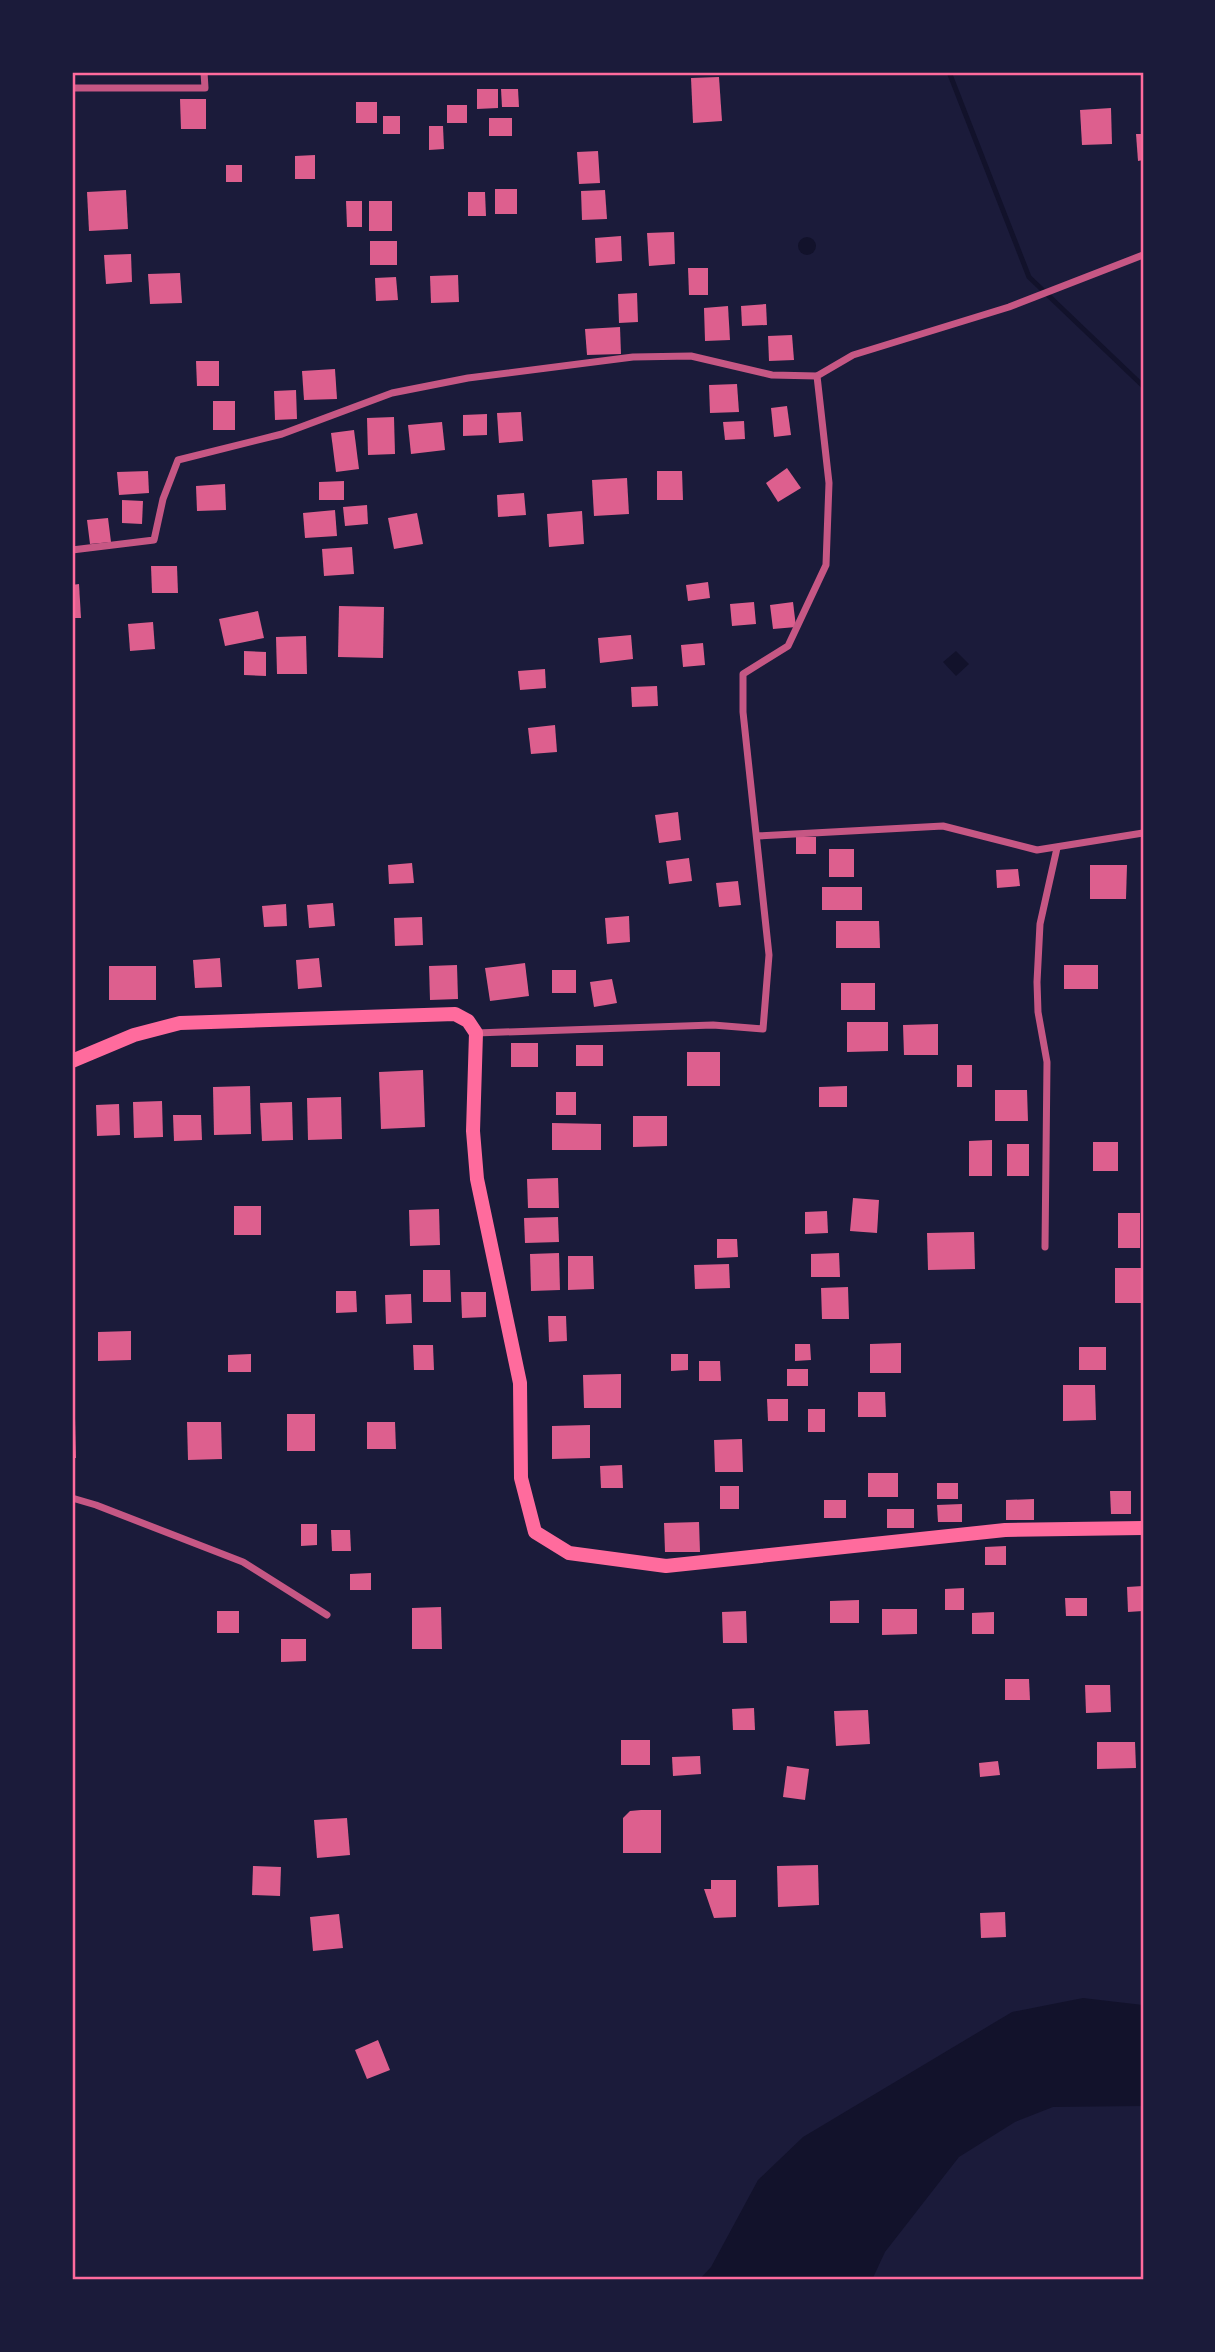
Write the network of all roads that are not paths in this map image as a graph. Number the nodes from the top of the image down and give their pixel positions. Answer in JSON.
{"nodes":[{"id":1,"x":204,"y":72,"type":"edge"},
{"id":2,"x":72,"y":88,"type":"edge"},
{"id":3,"x":1143,"y":255,"type":"edge"},
{"id":4,"x":817,"y":376,"type":"junction"},
{"id":5,"x":72,"y":550,"type":"edge"},
{"id":6,"x":1143,"y":833,"type":"edge"},
{"id":7,"x":757,"y":836,"type":"junction"},
{"id":8,"x":1058,"y":848,"type":"junction"},
{"id":9,"x":476,"y":1033,"type":"junction"},
{"id":10,"x":72,"y":1062,"type":"edge"},
{"id":11,"x":1045,"y":1247,"type":"dead end"},
{"id":12,"x":72,"y":1498,"type":"edge"},
{"id":13,"x":1143,"y":1528,"type":"edge"},
{"id":14,"x":327,"y":1615,"type":"dead end"}],
"edges":[{"from":1,"to":2,"type":"street"},
{"from":3,"to":4,"type":"street"},
{"from":4,"to":5,"type":"street"},
{"from":4,"to":7,"type":"street"},
{"from":6,"to":8,"type":"street"},
{"from":7,"to":8,"type":"street"},
{"from":7,"to":9,"type":"street"},
{"from":8,"to":11,"type":"street"},
{"from":9,"to":10,"type":"main road"},
{"from":9,"to":13,"type":"main road"},
{"from":12,"to":14,"type":"street"}]}
